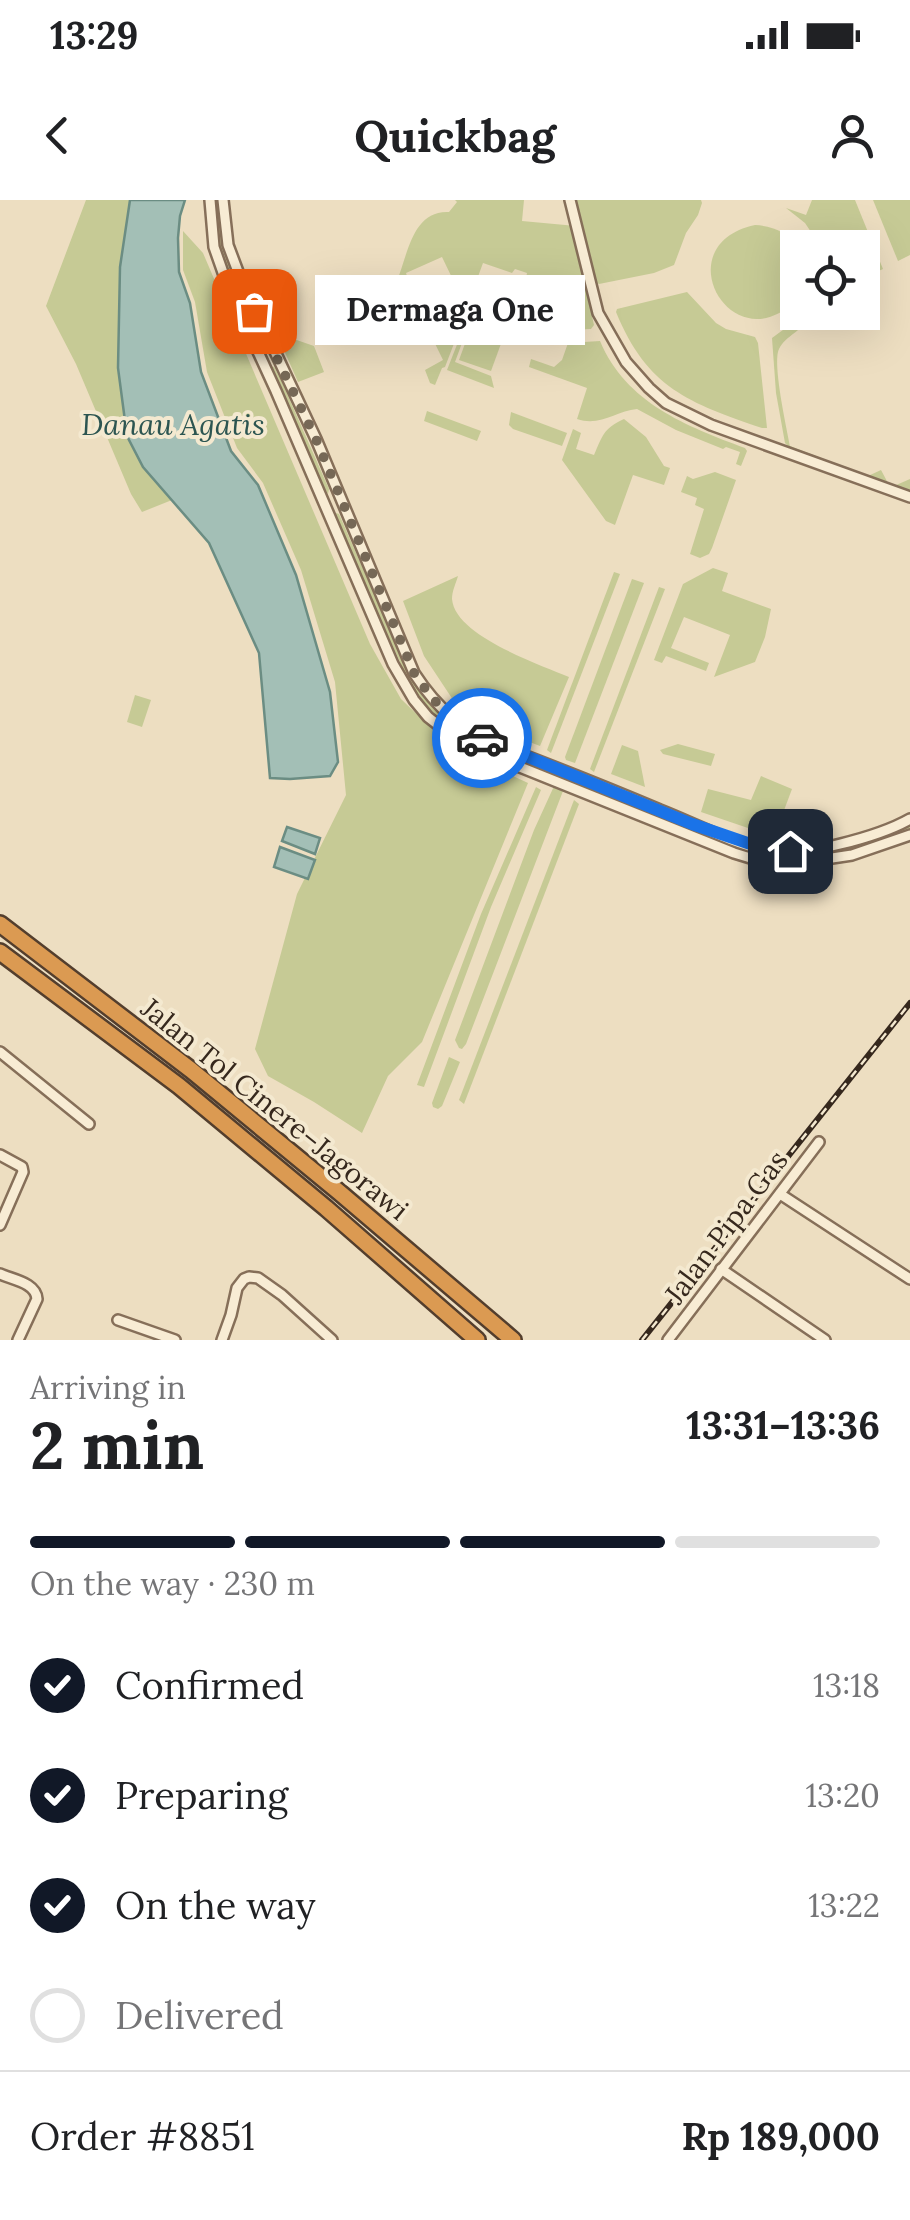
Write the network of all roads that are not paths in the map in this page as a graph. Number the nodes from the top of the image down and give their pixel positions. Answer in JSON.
{"nodes":[{"id":1,"x":210,"y":200,"type":"edge"},
{"id":2,"x":223,"y":200,"type":"edge"},
{"id":3,"x":570,"y":200,"type":"edge"},
{"id":4,"x":276,"y":354,"type":"junction"},
{"id":5,"x":262,"y":359,"type":"junction"},
{"id":6,"x":910,"y":497,"type":"edge"},
{"id":7,"x":340,"y":500,"type":"junction"},
{"id":8,"x":325,"y":505,"type":"junction"},
{"id":9,"x":910,"y":820,"type":"edge"},
{"id":10,"x":910,"y":835,"type":"edge"},
{"id":11,"x":0,"y":924,"type":"edge"},
{"id":12,"x":0,"y":952,"type":"edge"},
{"id":13,"x":0,"y":1052,"type":"edge"},
{"id":14,"x":89,"y":1124,"type":"dead end"},
{"id":15,"x":819,"y":1142,"type":"dead end"},
{"id":16,"x":0,"y":1155,"type":"edge"},
{"id":17,"x":780,"y":1194,"type":"junction"},
{"id":18,"x":0,"y":1225,"type":"edge"},
{"id":19,"x":721,"y":1269,"type":"junction"},
{"id":20,"x":0,"y":1274,"type":"edge"},
{"id":21,"x":910,"y":1279,"type":"edge"},
{"id":22,"x":118,"y":1320,"type":"dead end"},
{"id":23,"x":318,"y":1330,"type":"junction"},
{"id":24,"x":822,"y":1339,"type":"edge"},
{"id":25,"x":18,"y":1340,"type":"edge"},
{"id":26,"x":175,"y":1340,"type":"edge"},
{"id":27,"x":222,"y":1340,"type":"edge"},
{"id":28,"x":312,"y":1340,"type":"edge"},
{"id":29,"x":332,"y":1340,"type":"edge"},
{"id":30,"x":477,"y":1340,"type":"edge"},
{"id":31,"x":513,"y":1340,"type":"edge"},
{"id":32,"x":670,"y":1340,"type":"edge"}],
"edges":[{"from":1,"to":5,"type":"street"},
{"from":2,"to":4,"type":"street"},
{"from":3,"to":6,"type":"street"},
{"from":4,"to":5,"type":"street"},
{"from":4,"to":7,"type":"street"},
{"from":5,"to":8,"type":"street"},
{"from":7,"to":8,"type":"street"},
{"from":7,"to":9,"type":"street"},
{"from":8,"to":10,"type":"street"},
{"from":11,"to":31,"type":"highway","name":"Jalan Tol Cinere–Jagorawi"},
{"from":12,"to":30,"type":"highway","name":"Jalan Tol Cinere–Jagorawi"},
{"from":13,"to":14,"type":"street"},
{"from":15,"to":17,"type":"street","name":"Jalan Pipa Gas"},
{"from":16,"to":18,"type":"street"},
{"from":17,"to":19,"type":"street","name":"Jalan Pipa Gas"},
{"from":17,"to":21,"type":"street"},
{"from":19,"to":24,"type":"street"},
{"from":19,"to":32,"type":"street","name":"Jalan Pipa Gas"},
{"from":20,"to":25,"type":"street"},
{"from":22,"to":26,"type":"street"},
{"from":23,"to":27,"type":"street"},
{"from":23,"to":28,"type":"street"},
{"from":23,"to":29,"type":"street"}]}
